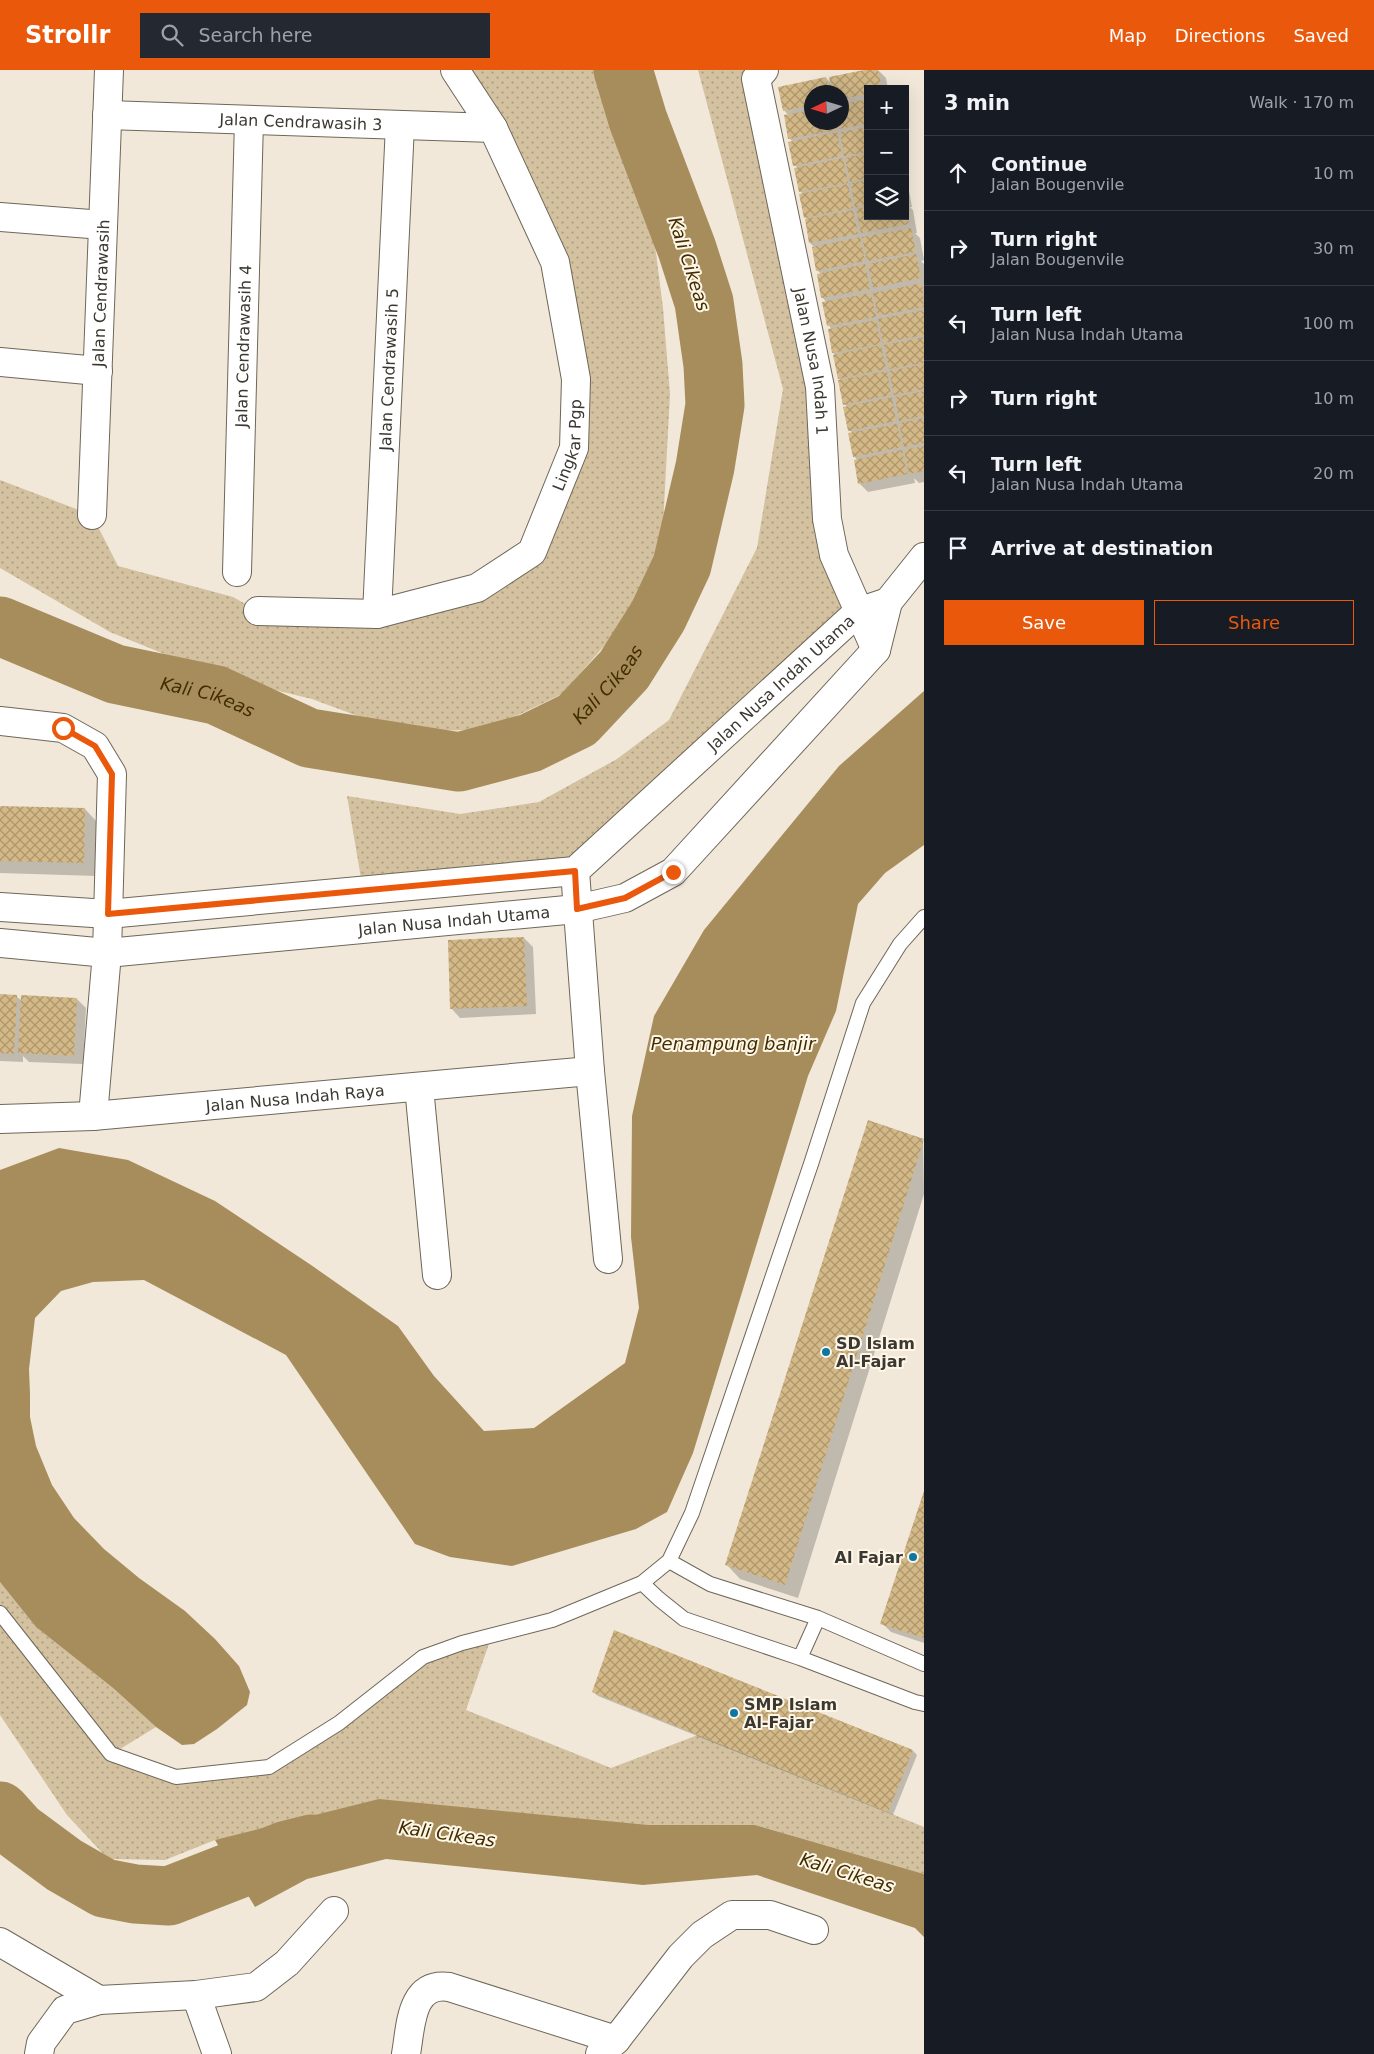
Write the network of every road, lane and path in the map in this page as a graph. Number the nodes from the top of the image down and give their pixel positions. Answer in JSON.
{"nodes":[{"id":1,"x":109,"y":70,"type":"edge"},
{"id":2,"x":455,"y":70,"type":"edge"},
{"id":3,"x":764,"y":70,"type":"edge"},
{"id":4,"x":107,"y":115,"type":"junction"},
{"id":5,"x":249,"y":120,"type":"junction"},
{"id":6,"x":400,"y":125,"type":"junction"},
{"id":7,"x":493,"y":128,"type":"junction"},
{"id":8,"x":0,"y":217,"type":"edge"},
{"id":9,"x":103,"y":225,"type":"junction"},
{"id":10,"x":0,"y":362,"type":"edge"},
{"id":11,"x":98,"y":371,"type":"junction"},
{"id":12,"x":92,"y":515,"type":"dead end"},
{"id":13,"x":924,"y":557,"type":"edge"},
{"id":14,"x":237,"y":572,"type":"dead end"},
{"id":15,"x":888,"y":602,"type":"junction"},
{"id":16,"x":258,"y":610,"type":"dead end"},
{"id":17,"x":858,"y":612,"type":"junction"},
{"id":18,"x":377,"y":614,"type":"junction"},
{"id":19,"x":876,"y":650,"type":"junction"},
{"id":20,"x":0,"y":720,"type":"edge"},
{"id":21,"x":575,"y":871,"type":"junction"},
{"id":22,"x":0,"y":907,"type":"edge"},
{"id":23,"x":577,"y":909,"type":"junction"},
{"id":24,"x":108,"y":914,"type":"junction"},
{"id":25,"x":924,"y":917,"type":"edge"},
{"id":26,"x":0,"y":943,"type":"edge"},
{"id":27,"x":107,"y":953,"type":"junction"},
{"id":28,"x":590,"y":1071,"type":"junction"},
{"id":29,"x":419,"y":1087,"type":"junction"},
{"id":30,"x":93,"y":1116,"type":"junction"},
{"id":31,"x":0,"y":1119,"type":"edge"},
{"id":32,"x":608,"y":1259,"type":"dead end"},
{"id":33,"x":437,"y":1275,"type":"dead end"},
{"id":34,"x":669,"y":1561,"type":"junction"},
{"id":35,"x":642,"y":1583,"type":"junction"},
{"id":36,"x":0,"y":1613,"type":"edge"},
{"id":37,"x":818,"y":1618,"type":"junction"},
{"id":38,"x":800,"y":1658,"type":"junction"},
{"id":39,"x":924,"y":1664,"type":"edge"},
{"id":40,"x":924,"y":1704,"type":"edge"},
{"id":41,"x":334,"y":1911,"type":"dead end"},
{"id":42,"x":814,"y":1930,"type":"dead end"},
{"id":43,"x":0,"y":1942,"type":"edge"},
{"id":44,"x":196,"y":1995,"type":"junction"},
{"id":45,"x":99,"y":2000,"type":"junction"},
{"id":46,"x":608,"y":2047,"type":"edge"},
{"id":47,"x":39,"y":2054,"type":"edge"},
{"id":48,"x":217,"y":2054,"type":"edge"},
{"id":49,"x":406,"y":2054,"type":"edge"}],
"edges":[{"from":1,"to":4,"type":"street","name":"Jalan Cendrawasih"},
{"from":2,"to":7,"type":"street","name":"Lingkar Pgp"},
{"from":3,"to":17,"type":"street","name":"Jalan Nusa Indah 1"},
{"from":4,"to":5,"type":"street","name":"Jalan Cendrawasih 3"},
{"from":4,"to":9,"type":"street","name":"Jalan Cendrawasih"},
{"from":5,"to":6,"type":"street","name":"Jalan Cendrawasih 3"},
{"from":5,"to":14,"type":"street","name":"Jalan Cendrawasih 4"},
{"from":6,"to":7,"type":"street","name":"Jalan Cendrawasih 3"},
{"from":6,"to":18,"type":"street","name":"Jalan Cendrawasih 5"},
{"from":7,"to":18,"type":"street","name":"Lingkar Pgp"},
{"from":8,"to":9,"type":"street"},
{"from":9,"to":11,"type":"street","name":"Jalan Cendrawasih"},
{"from":10,"to":11,"type":"street"},
{"from":11,"to":12,"type":"street","name":"Jalan Cendrawasih"},
{"from":13,"to":15,"type":"street","name":"Jalan Nusa Indah Utama"},
{"from":15,"to":17,"type":"street","name":"Jalan Nusa Indah Utama"},
{"from":15,"to":19,"type":"street","name":"Jalan Nusa Indah Utama"},
{"from":16,"to":18,"type":"street","name":"Lingkar Pgp"},
{"from":17,"to":19,"type":"street","name":"Jalan Nusa Indah 1"},
{"from":17,"to":21,"type":"street","name":"Jalan Nusa Indah Utama"},
{"from":19,"to":23,"type":"street","name":"Jalan Nusa Indah Utama"},
{"from":20,"to":24,"type":"street"},
{"from":21,"to":23,"type":"street"},
{"from":21,"to":24,"type":"street"},
{"from":22,"to":24,"type":"street"},
{"from":23,"to":27,"type":"street","name":"Jalan Nusa Indah Utama"},
{"from":23,"to":28,"type":"street"},
{"from":24,"to":27,"type":"street"},
{"from":25,"to":34,"type":"lane"},
{"from":26,"to":27,"type":"street","name":"Jalan Nusa Indah Utama"},
{"from":27,"to":30,"type":"street"},
{"from":28,"to":29,"type":"street","name":"Jalan Nusa Indah Raya"},
{"from":28,"to":32,"type":"street"},
{"from":29,"to":30,"type":"street","name":"Jalan Nusa Indah Raya"},
{"from":29,"to":33,"type":"street"},
{"from":30,"to":31,"type":"street","name":"Jalan Nusa Indah Raya"},
{"from":34,"to":35,"type":"lane"},
{"from":34,"to":37,"type":"lane"},
{"from":35,"to":36,"type":"lane"},
{"from":35,"to":38,"type":"lane"},
{"from":37,"to":38,"type":"lane"},
{"from":37,"to":39,"type":"lane"},
{"from":38,"to":40,"type":"lane"},
{"from":41,"to":44,"type":"street"},
{"from":42,"to":46,"type":"street"},
{"from":43,"to":45,"type":"street"},
{"from":44,"to":45,"type":"street"},
{"from":44,"to":48,"type":"street"},
{"from":45,"to":47,"type":"street"},
{"from":46,"to":49,"type":"street"}]}
